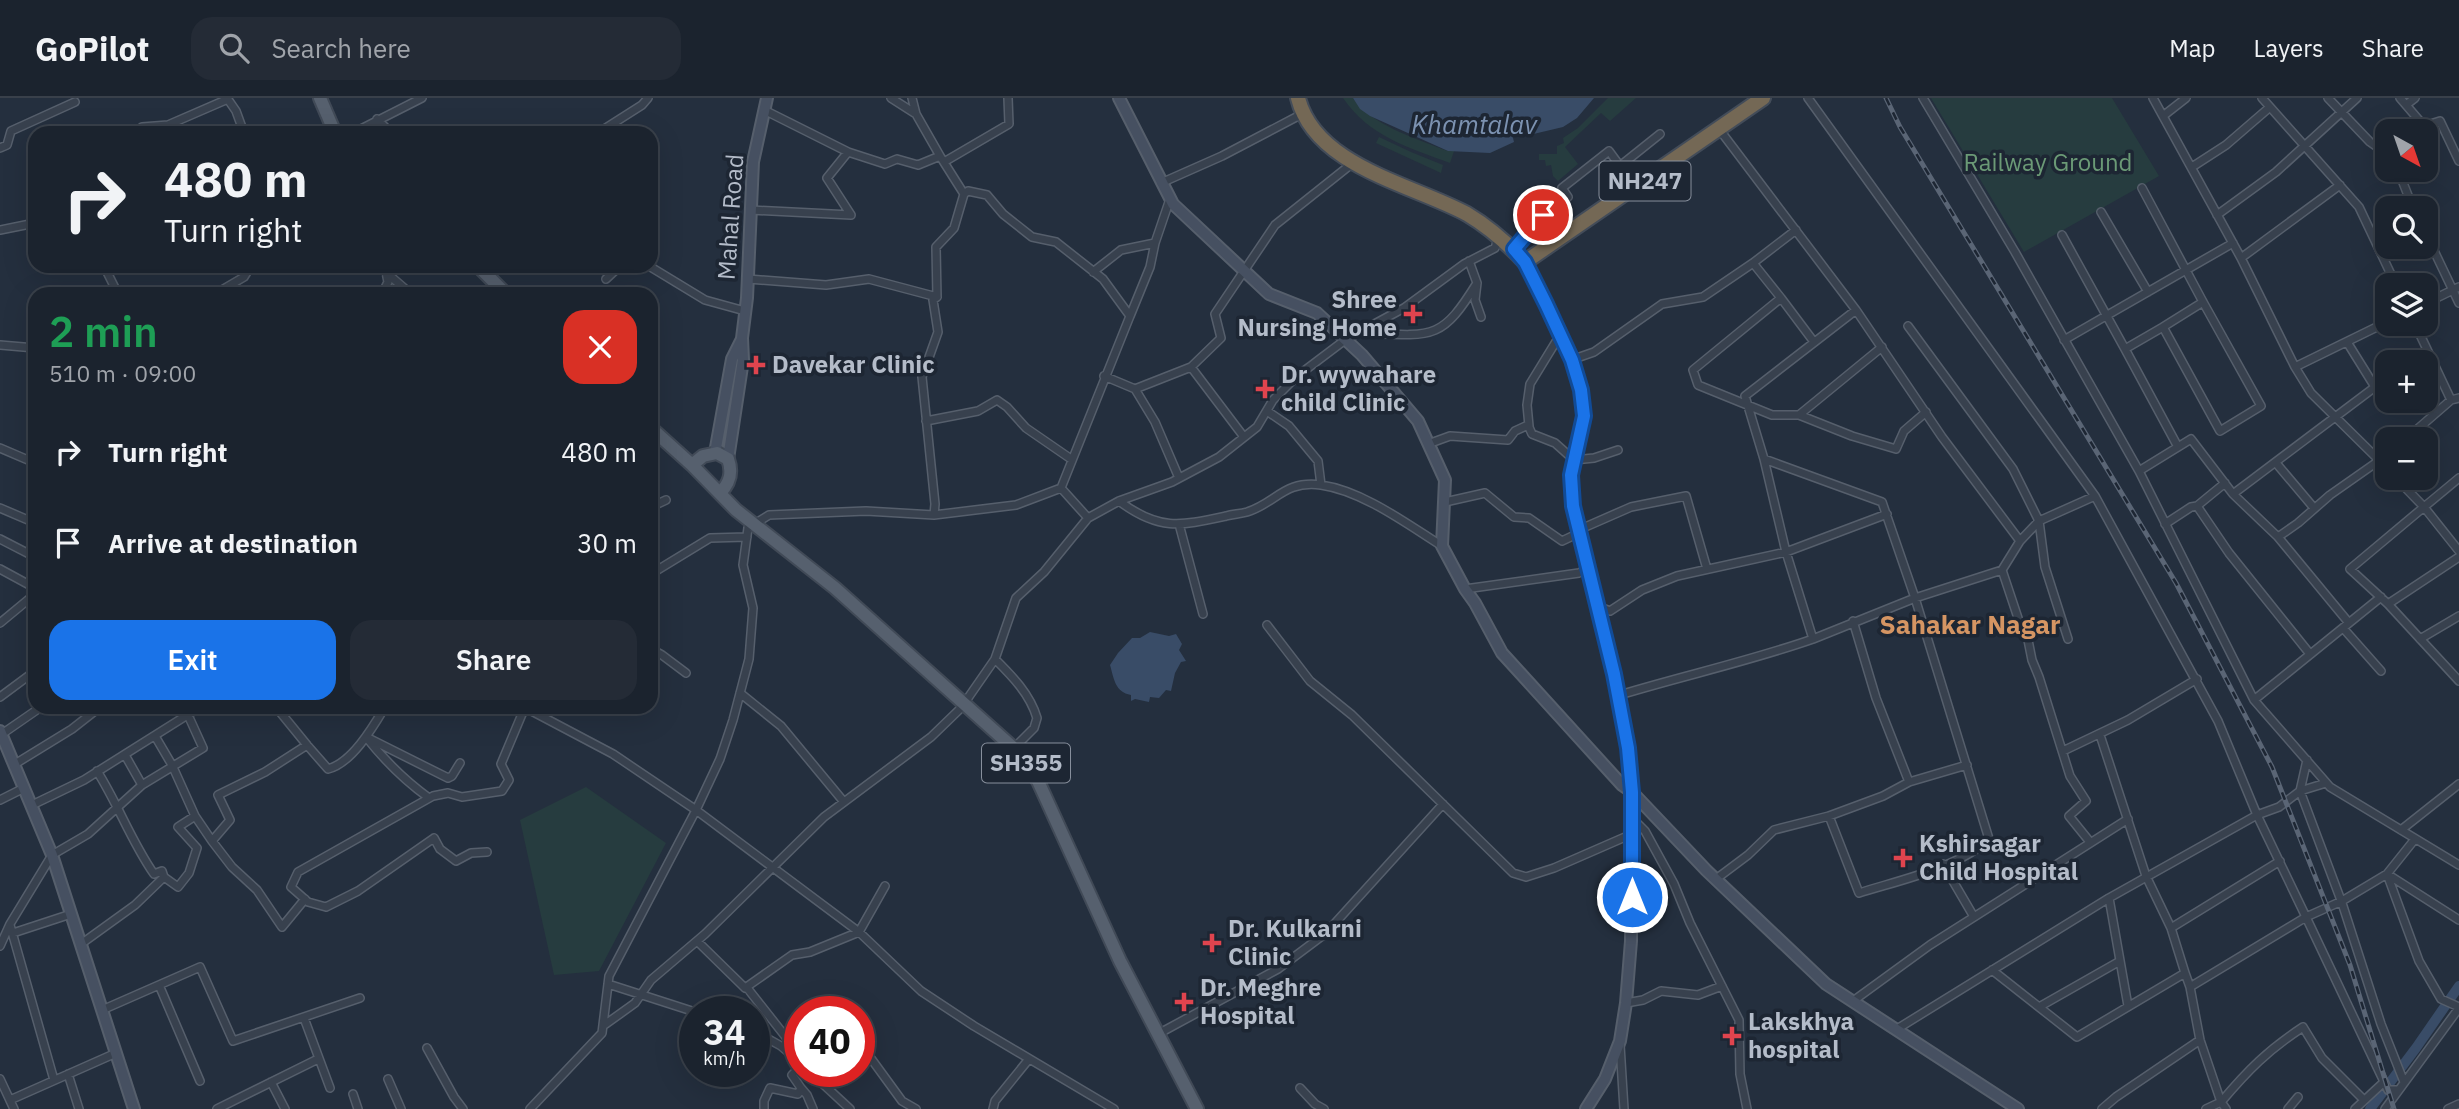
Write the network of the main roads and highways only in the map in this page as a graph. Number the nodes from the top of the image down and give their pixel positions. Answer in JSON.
{"nodes":[{"id":1,"x":320,"y":98,"type":"edge"},
{"id":2,"x":1298,"y":98,"type":"edge"},
{"id":3,"x":1763,"y":98,"type":"edge"},
{"id":4,"x":331,"y":126,"type":"edge"},
{"id":5,"x":485,"y":273,"type":"edge"},
{"id":6,"x":499,"y":287,"type":"edge"},
{"id":7,"x":658,"y":434,"type":"edge"},
{"id":8,"x":692,"y":465,"type":"junction"},
{"id":9,"x":720,"y":493,"type":"junction"},
{"id":10,"x":1197,"y":1109,"type":"edge"}],
"edges":[{"from":1,"to":4,"type":"main road"},
{"from":2,"to":3,"type":"highway","number":"NH247"},
{"from":5,"to":6,"type":"main road"},
{"from":7,"to":8,"type":"main road","number":"SH355"},
{"from":8,"to":9,"type":"main road","number":"SH355"},
{"from":8,"to":9,"type":"main road"},
{"from":9,"to":10,"type":"main road","number":"SH355"}]}
